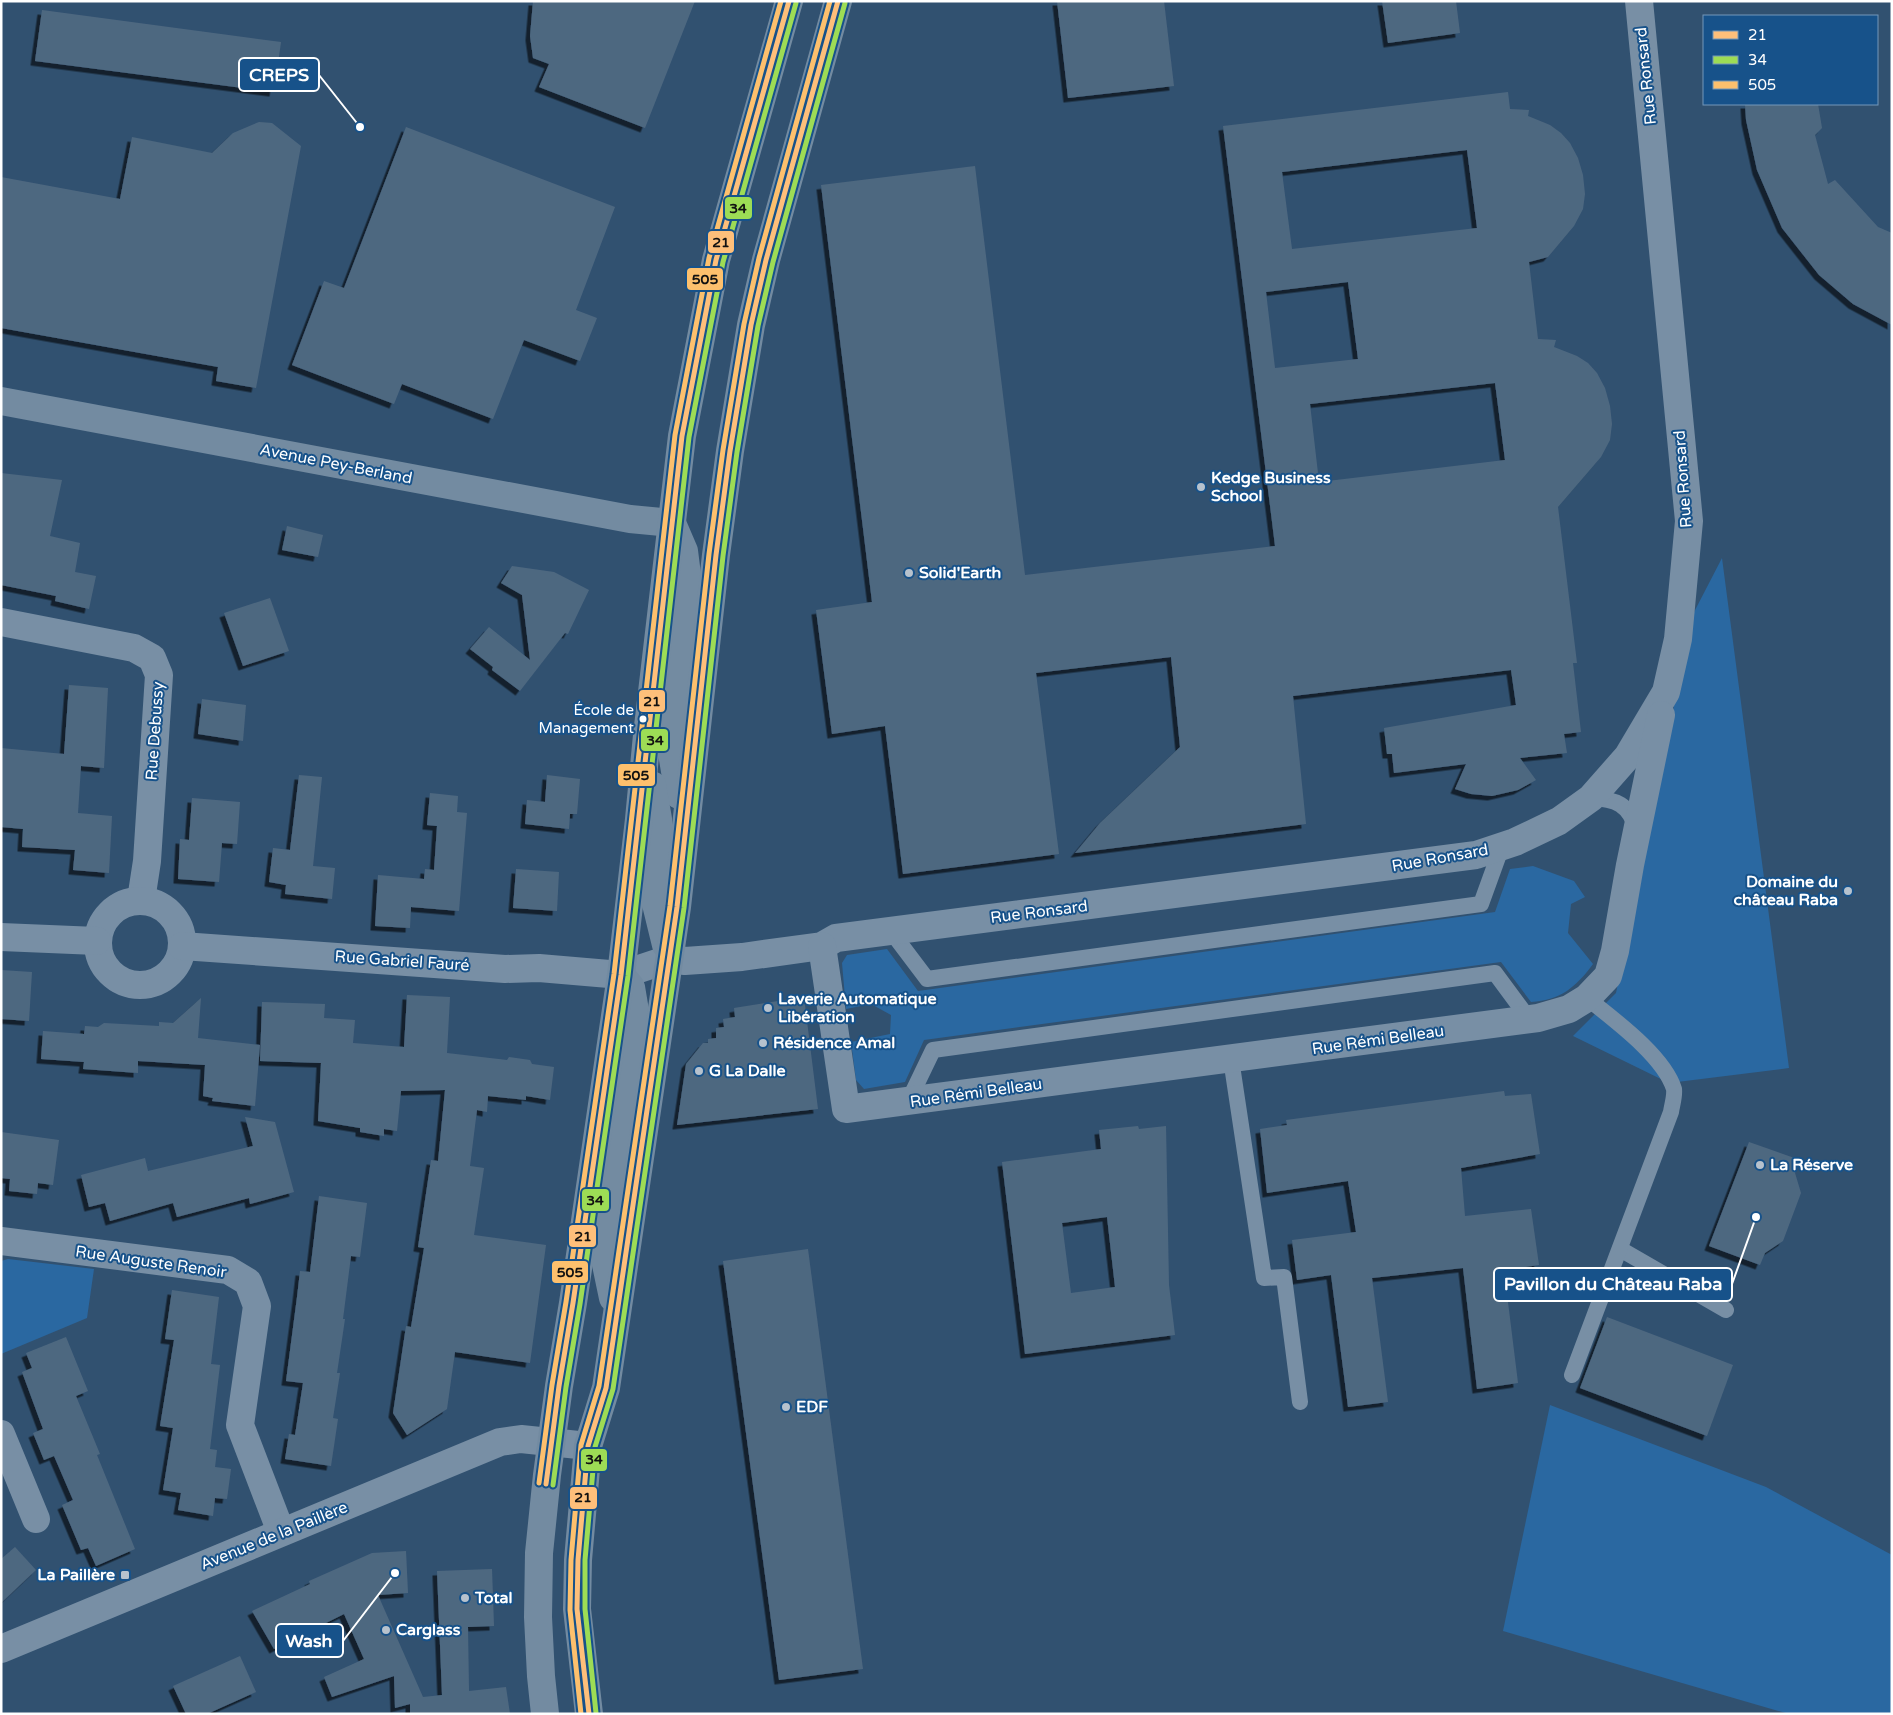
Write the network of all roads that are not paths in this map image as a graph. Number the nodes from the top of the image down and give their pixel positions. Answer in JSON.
{"nodes":[{"id":1,"x":789,"y":1,"type":"edge"},
{"id":2,"x":838,"y":1,"type":"edge"},
{"id":3,"x":1638,"y":1,"type":"edge"},
{"id":4,"x":1,"y":401,"type":"edge"},
{"id":5,"x":672,"y":523,"type":"junction"},
{"id":6,"x":1,"y":622,"type":"edge"},
{"id":7,"x":1666,"y":692,"type":"junction"},
{"id":8,"x":646,"y":746,"type":"junction"},
{"id":9,"x":1591,"y":798,"type":"junction"},
{"id":10,"x":685,"y":828,"type":"junction"},
{"id":11,"x":1636,"y":830,"type":"junction"},
{"id":12,"x":1502,"y":846,"type":"junction"},
{"id":13,"x":141,"y":900,"type":"junction"},
{"id":14,"x":890,"y":930,"type":"junction"},
{"id":15,"x":1,"y":937,"type":"edge"},
{"id":16,"x":97,"y":942,"type":"junction"},
{"id":17,"x":182,"y":946,"type":"junction"},
{"id":18,"x":822,"y":946,"type":"junction"},
{"id":19,"x":669,"y":959,"type":"junction"},
{"id":20,"x":621,"y":975,"type":"junction"},
{"id":21,"x":1587,"y":998,"type":"junction"},
{"id":22,"x":1529,"y":1020,"type":"junction"},
{"id":23,"x":1231,"y":1059,"type":"junction"},
{"id":24,"x":908,"y":1102,"type":"junction"},
{"id":25,"x":1,"y":1241,"type":"edge"},
{"id":26,"x":1620,"y":1249,"type":"junction"},
{"id":27,"x":1726,"y":1310,"type":"dead end"},
{"id":28,"x":617,"y":1317,"type":"junction"},
{"id":29,"x":1572,"y":1375,"type":"dead end"},
{"id":30,"x":1300,"y":1402,"type":"dead end"},
{"id":31,"x":1,"y":1434,"type":"edge"},
{"id":32,"x":551,"y":1442,"type":"junction"},
{"id":33,"x":588,"y":1446,"type":"junction"},
{"id":34,"x":36,"y":1519,"type":"dead end"},
{"id":35,"x":281,"y":1532,"type":"junction"},
{"id":36,"x":1,"y":1650,"type":"edge"},
{"id":37,"x":545,"y":1714,"type":"edge"},
{"id":38,"x":589,"y":1714,"type":"edge"}],
"edges":[{"from":1,"to":5,"type":"main road"},
{"from":2,"to":10,"type":"main road"},
{"from":3,"to":7,"type":"street","name":"Rue Ronsard"},
{"from":4,"to":5,"type":"main road","name":"Avenue Pey-Berland"},
{"from":5,"to":8,"type":"main road"},
{"from":5,"to":10,"type":"main road"},
{"from":6,"to":13,"type":"street","name":"Rue Debussy"},
{"from":7,"to":9,"type":"street","name":"Rue Ronsard"},
{"from":7,"to":11,"type":"street","name":"Rue Rémi Belleau"},
{"from":8,"to":19,"type":"main road"},
{"from":8,"to":20,"type":"main road"},
{"from":9,"to":11,"type":"lane"},
{"from":9,"to":12,"type":"street","name":"Rue Ronsard"},
{"from":10,"to":19,"type":"main road"},
{"from":11,"to":21,"type":"street","name":"Rue Rémi Belleau"},
{"from":12,"to":14,"type":"street","name":"Rue Ronsard"},
{"from":12,"to":14,"type":"lane"},
{"from":13,"to":16,"type":"street"},
{"from":13,"to":17,"type":"street"},
{"from":14,"to":18,"type":"street","name":"Rue Ronsard"},
{"from":15,"to":16,"type":"street"},
{"from":16,"to":17,"type":"street"},
{"from":17,"to":20,"type":"street","name":"Rue Gabriel Fauré"},
{"from":18,"to":19,"type":"street","name":"Rue Ronsard"},
{"from":18,"to":24,"type":"street","name":"Rue Rémi Belleau"},
{"from":19,"to":20,"type":"street"},
{"from":19,"to":28,"type":"main road"},
{"from":20,"to":28,"type":"main road"},
{"from":20,"to":32,"type":"main road"},
{"from":21,"to":22,"type":"street","name":"Rue Rémi Belleau"},
{"from":21,"to":26,"type":"lane"},
{"from":22,"to":23,"type":"street","name":"Rue Rémi Belleau"},
{"from":22,"to":24,"type":"lane"},
{"from":23,"to":24,"type":"street","name":"Rue Rémi Belleau"},
{"from":23,"to":30,"type":"lane"},
{"from":25,"to":35,"type":"street","name":"Rue Auguste Renoir"},
{"from":26,"to":27,"type":"lane"},
{"from":26,"to":29,"type":"lane"},
{"from":28,"to":33,"type":"main road"},
{"from":31,"to":34,"type":"street"},
{"from":32,"to":33,"type":"street","name":"Avenue de la Paillère"},
{"from":32,"to":35,"type":"street","name":"Avenue de la Paillère"},
{"from":32,"to":37,"type":"main road"},
{"from":33,"to":38,"type":"main road"},
{"from":35,"to":36,"type":"street","name":"Avenue de la Paillère"}]}
